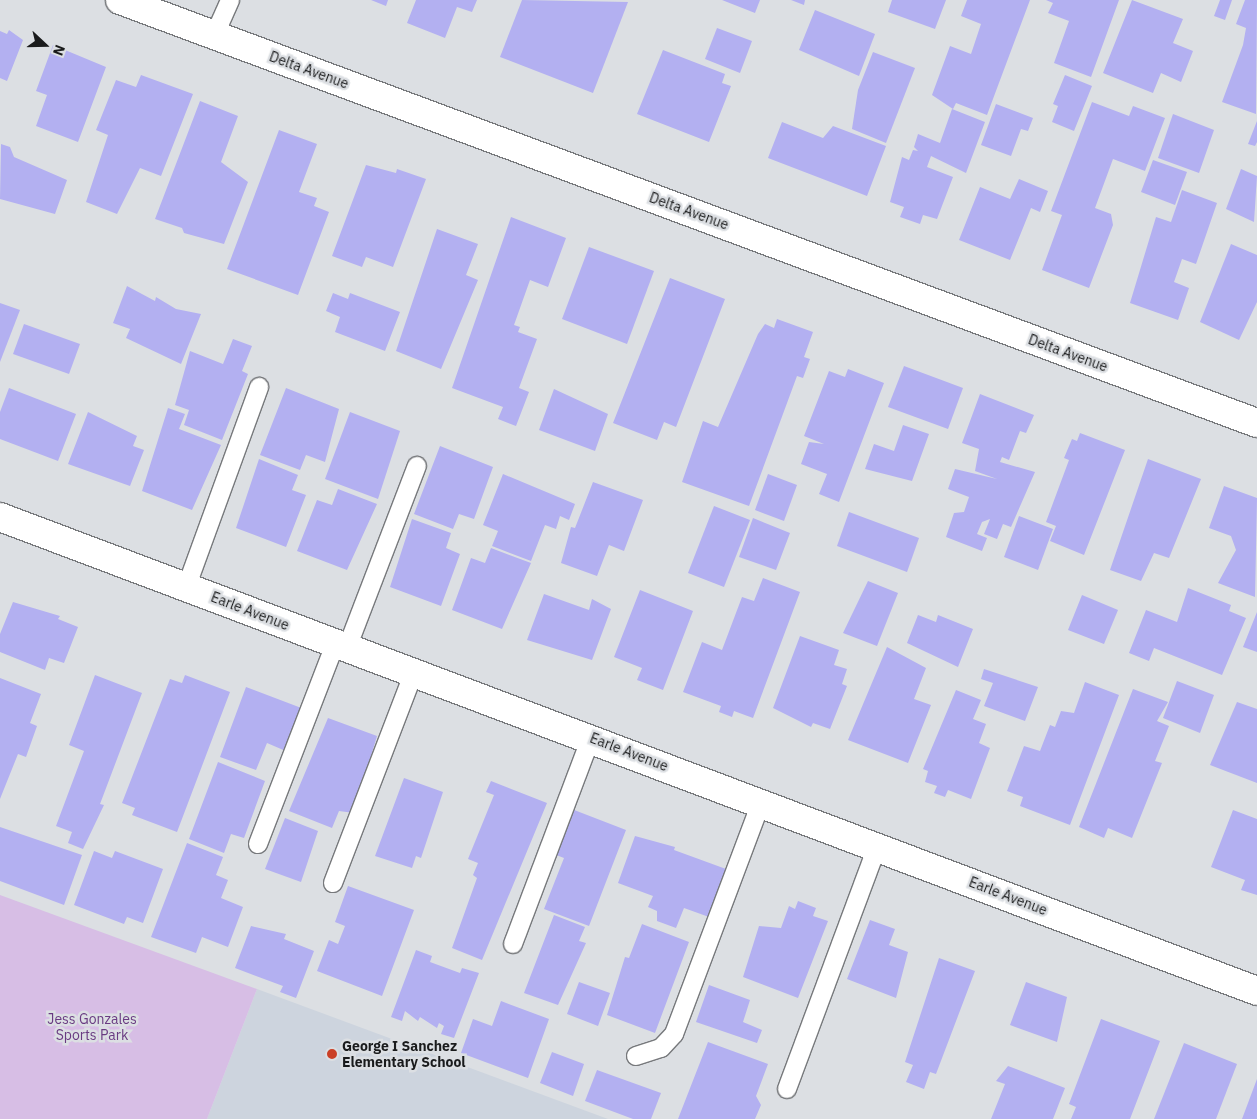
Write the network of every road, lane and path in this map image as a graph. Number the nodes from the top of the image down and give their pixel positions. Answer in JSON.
{"nodes":[{"id":1,"x":120,"y":0,"type":"edge"},
{"id":2,"x":230,"y":0,"type":"edge"},
{"id":3,"x":214,"y":34,"type":"junction"},
{"id":4,"x":259,"y":387,"type":"dead end"},
{"id":5,"x":1257,"y":423,"type":"edge"},
{"id":6,"x":417,"y":466,"type":"dead end"},
{"id":7,"x":0,"y":517,"type":"edge"},
{"id":8,"x":186,"y":588,"type":"junction"},
{"id":9,"x":341,"y":646,"type":"junction"},
{"id":10,"x":414,"y":672,"type":"junction"},
{"id":11,"x":591,"y":738,"type":"junction"},
{"id":12,"x":761,"y":803,"type":"junction"},
{"id":13,"x":258,"y":844,"type":"dead end"},
{"id":14,"x":877,"y":847,"type":"junction"},
{"id":15,"x":333,"y":883,"type":"dead end"},
{"id":16,"x":513,"y":944,"type":"dead end"},
{"id":17,"x":1257,"y":991,"type":"edge"},
{"id":18,"x":636,"y":1056,"type":"dead end"},
{"id":19,"x":787,"y":1089,"type":"dead end"}],
"edges":[{"from":1,"to":3,"type":"street","name":"Delta Avenue"},
{"from":2,"to":3,"type":"lane"},
{"from":3,"to":5,"type":"street","name":"Delta Avenue"},
{"from":4,"to":8,"type":"lane"},
{"from":6,"to":9,"type":"lane"},
{"from":7,"to":8,"type":"street","name":"Earle Avenue"},
{"from":8,"to":9,"type":"street","name":"Earle Avenue"},
{"from":9,"to":10,"type":"street","name":"Earle Avenue"},
{"from":9,"to":13,"type":"lane"},
{"from":10,"to":11,"type":"street","name":"Earle Avenue"},
{"from":10,"to":15,"type":"lane"},
{"from":11,"to":12,"type":"street","name":"Earle Avenue"},
{"from":11,"to":16,"type":"lane"},
{"from":12,"to":14,"type":"street","name":"Earle Avenue"},
{"from":12,"to":18,"type":"lane"},
{"from":14,"to":17,"type":"street","name":"Earle Avenue"},
{"from":14,"to":19,"type":"lane"}]}
